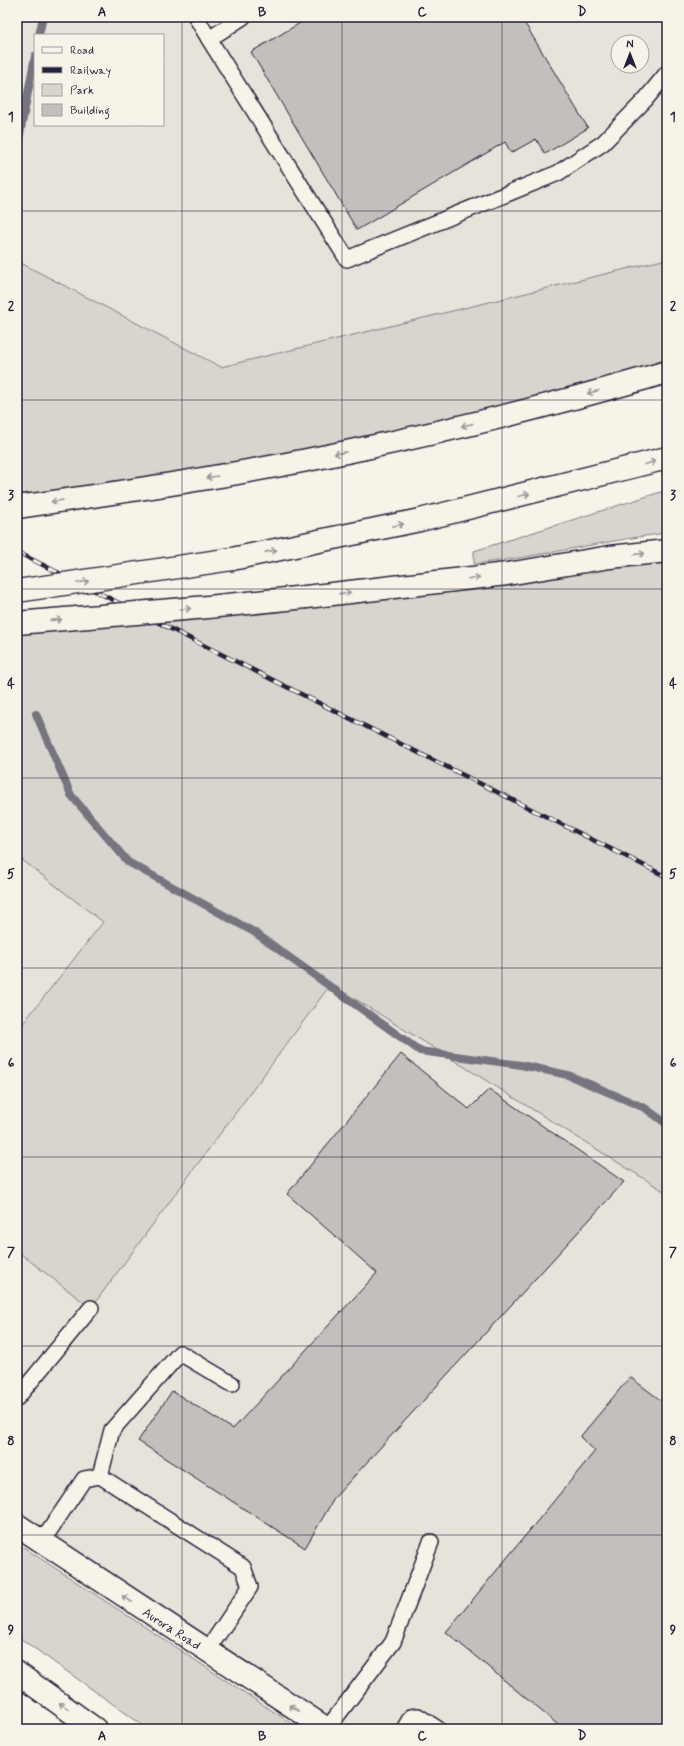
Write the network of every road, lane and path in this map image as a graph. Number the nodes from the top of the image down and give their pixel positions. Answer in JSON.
{"nodes":[{"id":1,"x":196,"y":17,"type":"edge"},
{"id":2,"x":243,"y":17,"type":"edge"},
{"id":3,"x":209,"y":39,"type":"junction"},
{"id":4,"x":667,"y":73,"type":"edge"},
{"id":5,"x":667,"y":366,"type":"edge"},
{"id":6,"x":667,"y":372,"type":"edge"},
{"id":7,"x":631,"y":382,"type":"junction"},
{"id":8,"x":667,"y":458,"type":"edge"},
{"id":9,"x":17,"y":507,"type":"edge"},
{"id":10,"x":667,"y":551,"type":"edge"},
{"id":11,"x":17,"y":591,"type":"edge"},
{"id":12,"x":17,"y":623,"type":"edge"},
{"id":13,"x":91,"y":1308,"type":"dead end"},
{"id":14,"x":232,"y":1384,"type":"dead end"},
{"id":15,"x":17,"y":1398,"type":"edge"},
{"id":16,"x":100,"y":1476,"type":"junction"},
{"id":17,"x":17,"y":1525,"type":"edge"},
{"id":18,"x":431,"y":1542,"type":"dead end"},
{"id":19,"x":41,"y":1543,"type":"junction"},
{"id":20,"x":207,"y":1651,"type":"junction"},
{"id":21,"x":17,"y":1673,"type":"edge"},
{"id":22,"x":96,"y":1729,"type":"edge"},
{"id":23,"x":327,"y":1729,"type":"edge"},
{"id":24,"x":404,"y":1729,"type":"edge"},
{"id":25,"x":438,"y":1729,"type":"edge"}],
"edges":[{"from":1,"to":3,"type":"lane"},
{"from":2,"to":3,"type":"lane"},
{"from":3,"to":4,"type":"lane"},
{"from":5,"to":7,"type":"main road"},
{"from":6,"to":7,"type":"main road"},
{"from":7,"to":9,"type":"main road","one_way":true},
{"from":11,"to":8,"type":"main road","one_way":true,"bridge":true},
{"from":12,"to":10,"type":"main road","one_way":true,"bridge":true},
{"from":13,"to":15,"type":"lane"},
{"from":14,"to":16,"type":"lane"},
{"from":16,"to":19,"type":"lane"},
{"from":16,"to":20,"type":"lane"},
{"from":17,"to":19,"type":"main road","name":"Aurora Road"},
{"from":18,"to":23,"type":"lane"},
{"from":20,"to":19,"type":"main road","name":"Aurora Road","one_way":true},
{"from":23,"to":20,"type":"main road","name":"Aurora Road","one_way":true},
{"from":22,"to":21,"type":"main road","one_way":true},
{"from":24,"to":25,"type":"lane"}]}
